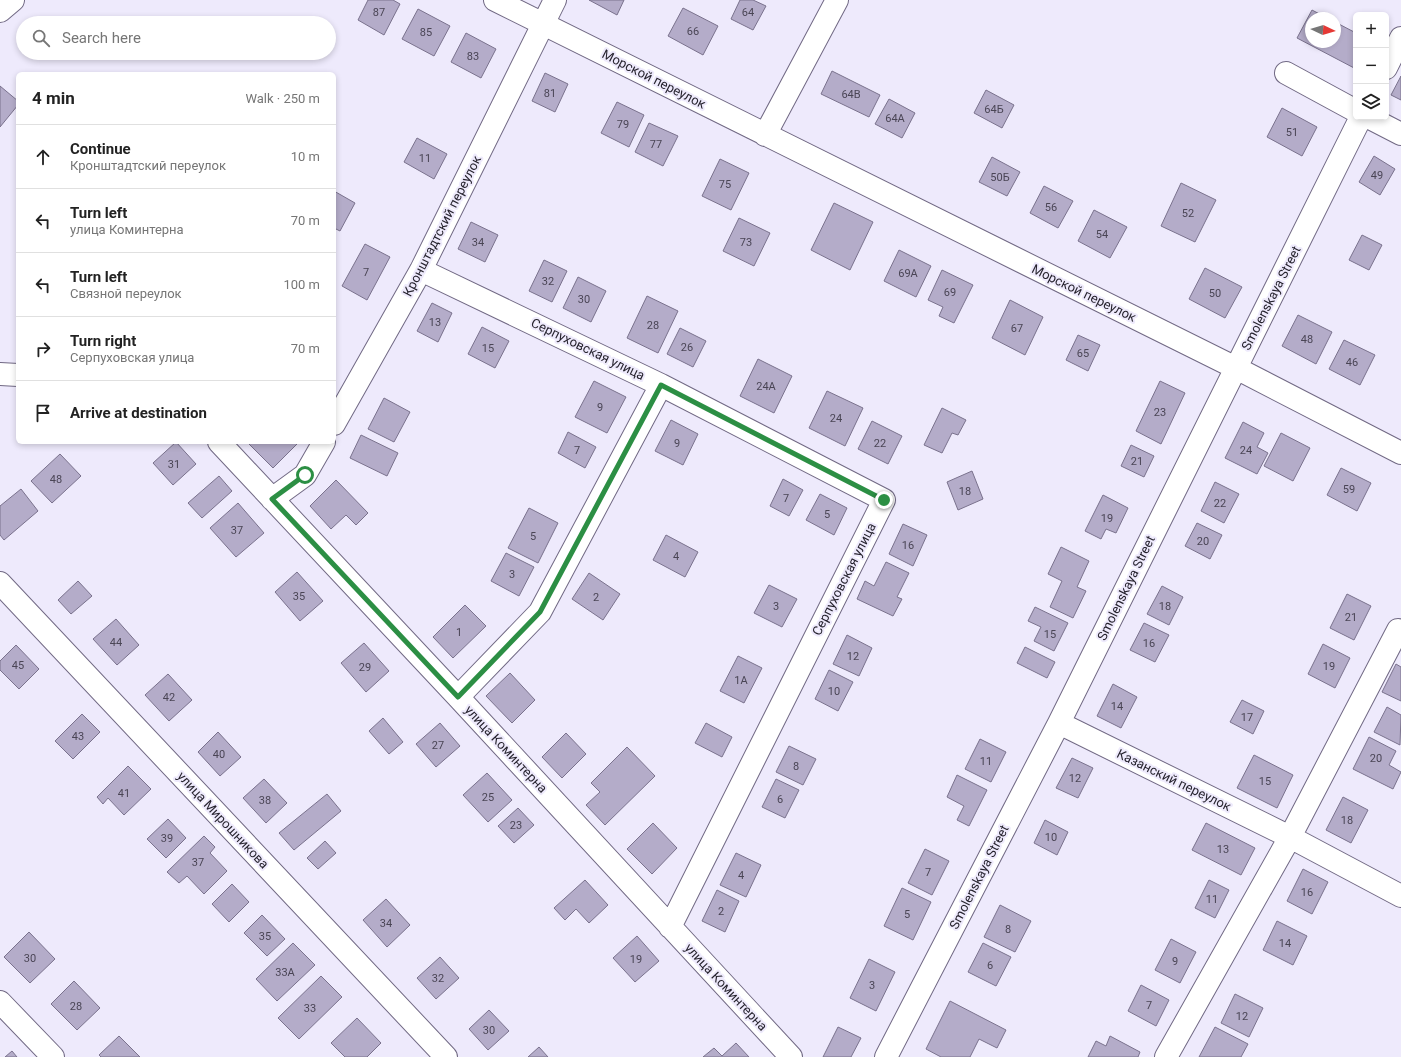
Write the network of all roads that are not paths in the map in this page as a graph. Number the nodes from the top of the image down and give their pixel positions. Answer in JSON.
{"nodes":[{"id":1,"x":13,"y":0,"type":"edge"},
{"id":2,"x":496,"y":0,"type":"edge"},
{"id":3,"x":555,"y":0,"type":"edge"},
{"id":4,"x":837,"y":0,"type":"edge"},
{"id":5,"x":0,"y":11,"type":"edge"},
{"id":6,"x":544,"y":24,"type":"junction"},
{"id":7,"x":1401,"y":38,"type":"edge"},
{"id":8,"x":1389,"y":62,"type":"edge"},
{"id":9,"x":1286,"y":73,"type":"dead end"},
{"id":10,"x":1353,"y":108,"type":"edge"},
{"id":11,"x":1360,"y":120,"type":"edge"},
{"id":12,"x":1374,"y":120,"type":"edge"},
{"id":13,"x":1401,"y":134,"type":"edge"},
{"id":14,"x":765,"y":135,"type":"junction"},
{"id":15,"x":421,"y":270,"type":"junction"},
{"id":16,"x":1236,"y":368,"type":"junction"},
{"id":17,"x":0,"y":374,"type":"edge"},
{"id":18,"x":16,"y":375,"type":"edge"},
{"id":19,"x":661,"y":385,"type":"junction"},
{"id":20,"x":336,"y":420,"type":"edge"},
{"id":21,"x":221,"y":444,"type":"edge"},
{"id":22,"x":323,"y":444,"type":"edge"},
{"id":23,"x":1401,"y":453,"type":"edge"},
{"id":24,"x":272,"y":499,"type":"junction"},
{"id":25,"x":0,"y":583,"type":"edge"},
{"id":26,"x":1398,"y":630,"type":"dead end"},
{"id":27,"x":458,"y":697,"type":"junction"},
{"id":28,"x":1059,"y":723,"type":"junction"},
{"id":29,"x":1290,"y":837,"type":"junction"},
{"id":30,"x":1401,"y":896,"type":"edge"},
{"id":31,"x":670,"y":927,"type":"junction"},
{"id":32,"x":0,"y":1002,"type":"edge"},
{"id":33,"x":53,"y":1057,"type":"edge"},
{"id":34,"x":446,"y":1057,"type":"edge"},
{"id":35,"x":791,"y":1057,"type":"edge"},
{"id":36,"x":886,"y":1057,"type":"edge"},
{"id":37,"x":1166,"y":1057,"type":"edge"}],
"edges":[{"from":1,"to":5,"type":"street"},
{"from":2,"to":6,"type":"street","name":"Морской переулок"},
{"from":3,"to":6,"type":"street"},
{"from":4,"to":14,"type":"street"},
{"from":6,"to":14,"type":"street","name":"Морской переулок"},
{"from":6,"to":15,"type":"street","name":"Кронштадтский переулок"},
{"from":7,"to":8,"type":"street"},
{"from":9,"to":10,"type":"street"},
{"from":11,"to":16,"type":"street","name":"Smolenskaya Street"},
{"from":12,"to":13,"type":"street"},
{"from":14,"to":16,"type":"street","name":"Морской переулок"},
{"from":15,"to":19,"type":"street","name":"Серпуховская улица"},
{"from":15,"to":20,"type":"street","name":"Кронштадтский переулок"},
{"from":16,"to":23,"type":"street","name":"Морской переулок"},
{"from":16,"to":28,"type":"street","name":"Smolenskaya Street"},
{"from":17,"to":18,"type":"street"},
{"from":19,"to":27,"type":"street"},
{"from":19,"to":31,"type":"street","name":"Серпуховская улица"},
{"from":21,"to":24,"type":"street","name":"улица Коминтерна"},
{"from":22,"to":24,"type":"street"},
{"from":24,"to":27,"type":"street","name":"улица Коминтерна"},
{"from":25,"to":34,"type":"street","name":"улица Мирошникова"},
{"from":26,"to":29,"type":"street"},
{"from":27,"to":31,"type":"street","name":"улица Коминтерна"},
{"from":28,"to":29,"type":"street","name":"Казанский переулок"},
{"from":28,"to":36,"type":"street","name":"Smolenskaya Street"},
{"from":29,"to":30,"type":"street","name":"Казанский переулок"},
{"from":29,"to":37,"type":"street"},
{"from":31,"to":35,"type":"street","name":"улица Коминтерна"},
{"from":32,"to":33,"type":"street"}]}
